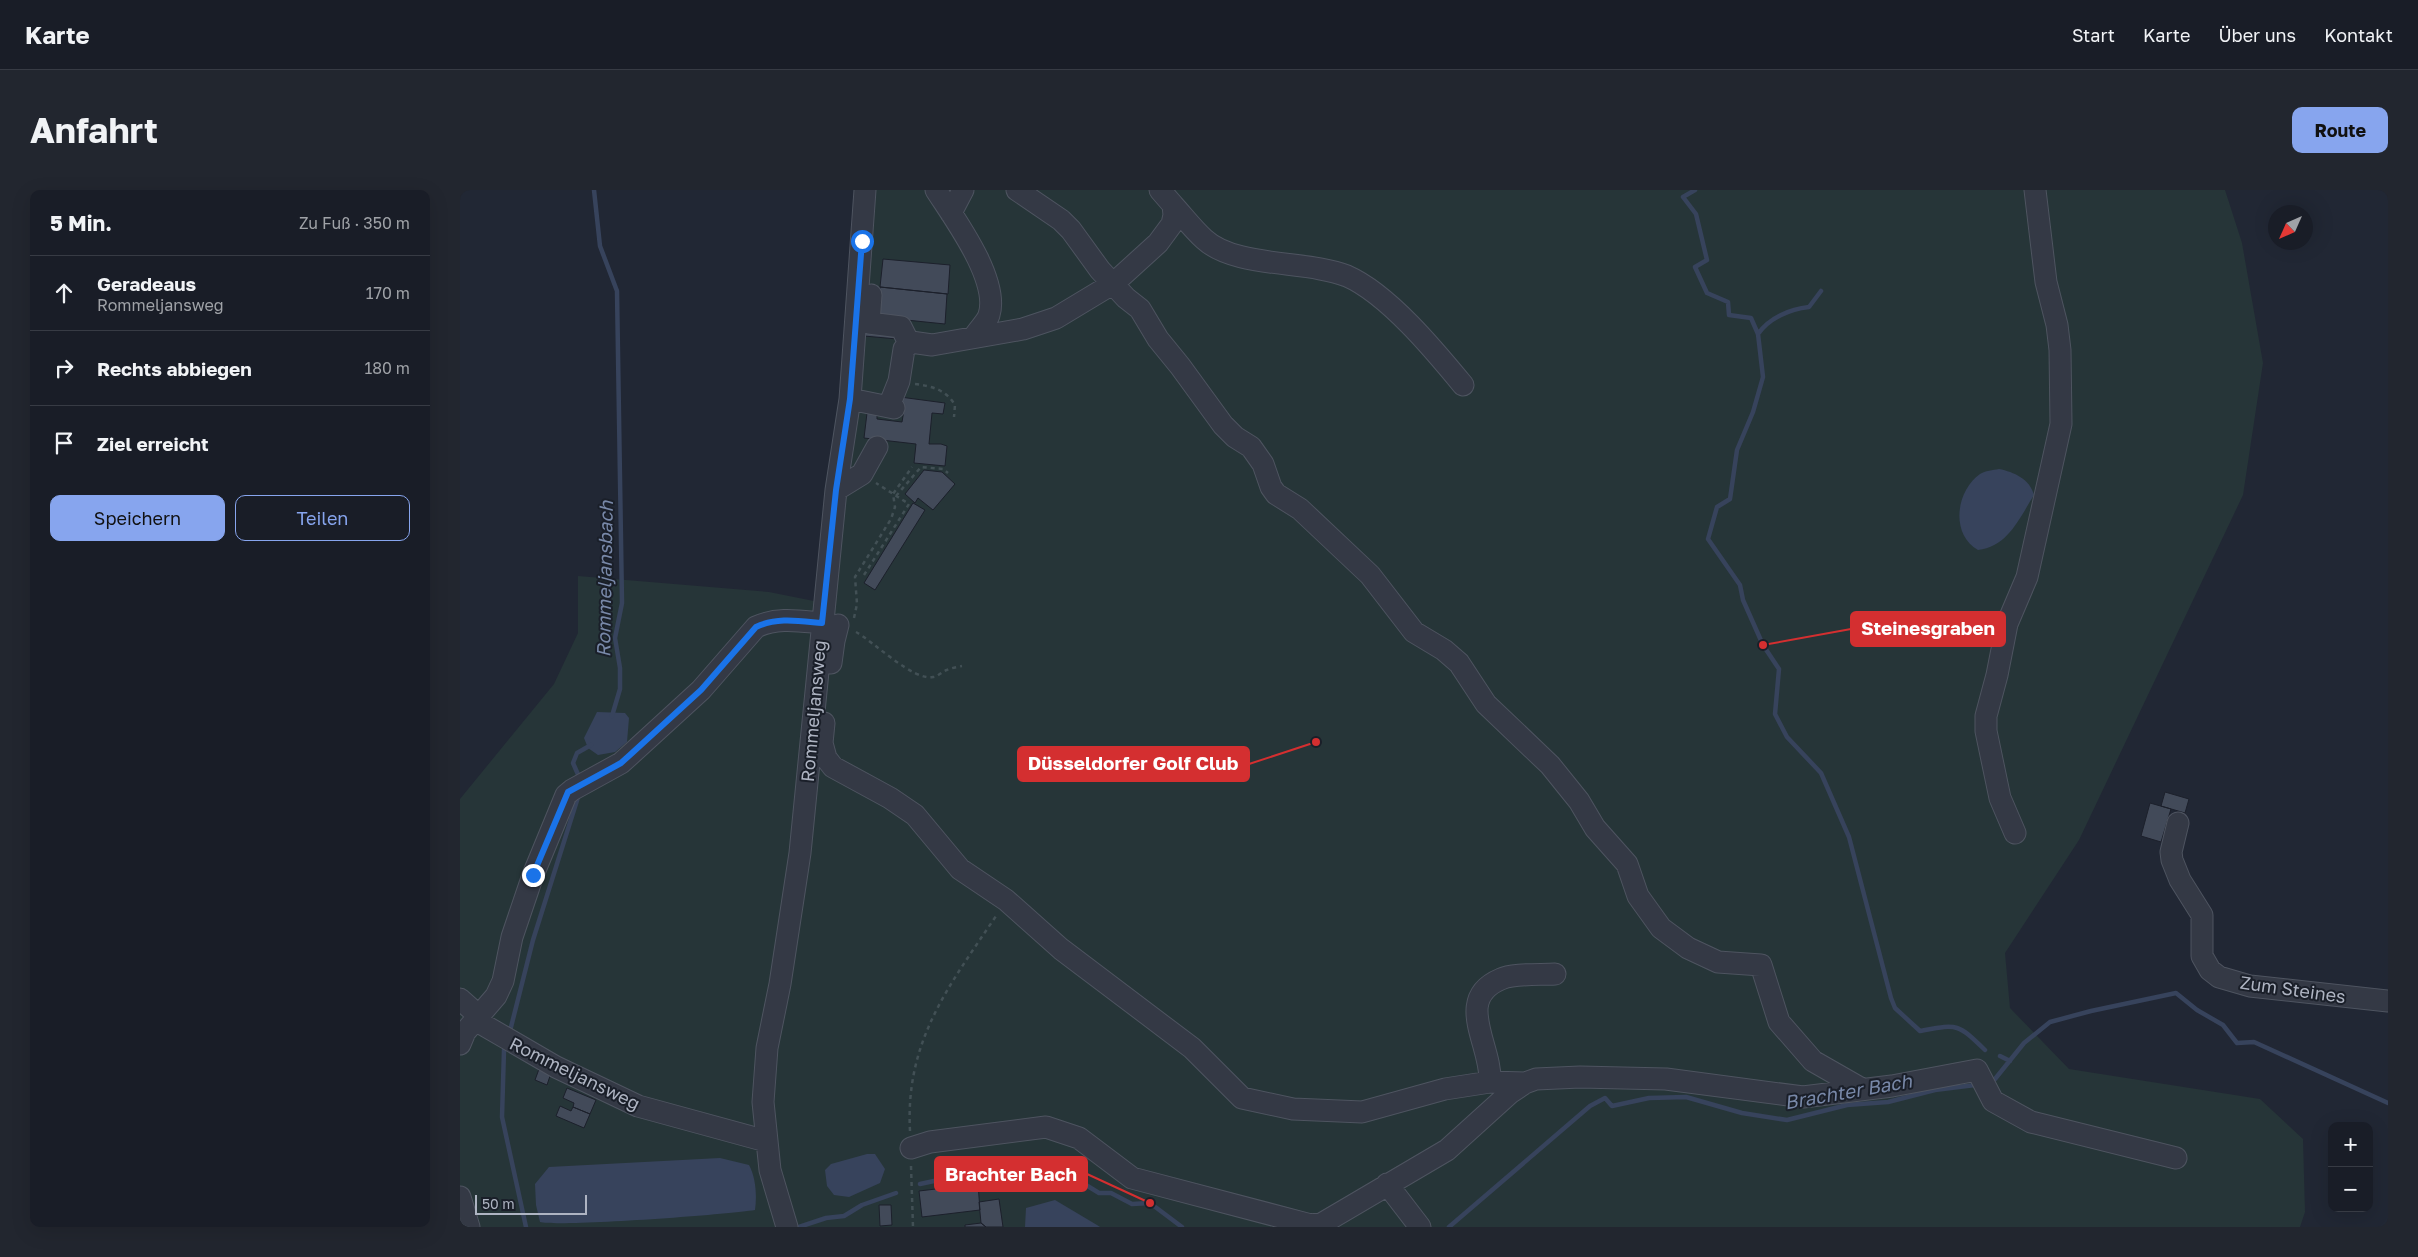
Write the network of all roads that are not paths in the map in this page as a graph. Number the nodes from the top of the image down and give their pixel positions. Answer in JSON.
{"nodes":[{"id":1,"x":865,"y":190,"type":"edge"},
{"id":2,"x":936,"y":190,"type":"edge"},
{"id":3,"x":963,"y":190,"type":"edge"},
{"id":4,"x":1016,"y":190,"type":"edge"},
{"id":5,"x":2035,"y":190,"type":"edge"},
{"id":6,"x":1167,"y":197,"type":"edge"},
{"id":7,"x":951,"y":213,"type":"junction"},
{"id":8,"x":859,"y":281,"type":"junction"},
{"id":9,"x":1114,"y":283,"type":"junction"},
{"id":10,"x":974,"y":337,"type":"junction"},
{"id":11,"x":910,"y":344,"type":"junction"},
{"id":12,"x":1463,"y":385,"type":"dead end"},
{"id":13,"x":850,"y":399,"type":"junction"},
{"id":14,"x":877,"y":447,"type":"dead end"},
{"id":15,"x":836,"y":490,"type":"junction"},
{"id":16,"x":835,"y":625,"type":"junction"},
{"id":17,"x":2178,"y":823,"type":"dead end"},
{"id":18,"x":2015,"y":833,"type":"dead end"},
{"id":19,"x":1555,"y":974,"type":"dead end"},
{"id":20,"x":460,"y":1000,"type":"edge"},
{"id":21,"x":2388,"y":1000,"type":"edge"},
{"id":22,"x":477,"y":1018,"type":"junction"},
{"id":23,"x":460,"y":1044,"type":"edge"},
{"id":24,"x":1490,"y":1082,"type":"junction"},
{"id":25,"x":1525,"y":1083,"type":"junction"},
{"id":26,"x":1862,"y":1089,"type":"junction"},
{"id":27,"x":766,"y":1141,"type":"junction"},
{"id":28,"x":911,"y":1148,"type":"road end"},
{"id":29,"x":2176,"y":1158,"type":"dead end"},
{"id":30,"x":1387,"y":1184,"type":"junction"},
{"id":31,"x":460,"y":1197,"type":"edge"},
{"id":32,"x":469,"y":1227,"type":"edge"},
{"id":33,"x":787,"y":1227,"type":"edge"},
{"id":34,"x":1420,"y":1227,"type":"edge"}],
"edges":[{"from":1,"to":8,"type":"street","name":"Rommeljansweg"},
{"from":2,"to":7,"type":"street"},
{"from":3,"to":7,"type":"street"},
{"from":4,"to":9,"type":"street"},
{"from":5,"to":18,"type":"street"},
{"from":6,"to":9,"type":"street"},
{"from":6,"to":12,"type":"street"},
{"from":7,"to":10,"type":"street"},
{"from":8,"to":11,"type":"street"},
{"from":8,"to":13,"type":"street","name":"Rommeljansweg"},
{"from":9,"to":10,"type":"street"},
{"from":9,"to":26,"type":"street"},
{"from":10,"to":11,"type":"street"},
{"from":11,"to":13,"type":"street"},
{"from":13,"to":15,"type":"street","name":"Rommeljansweg"},
{"from":14,"to":15,"type":"street"},
{"from":15,"to":16,"type":"street","name":"Rommeljansweg"},
{"from":16,"to":22,"type":"street"},
{"from":16,"to":24,"type":"street"},
{"from":16,"to":27,"type":"street","name":"Rommeljansweg"},
{"from":17,"to":21,"type":"street","name":"Zum Steines"},
{"from":19,"to":24,"type":"street"},
{"from":20,"to":22,"type":"street","name":"Rommeljansweg"},
{"from":22,"to":23,"type":"street"},
{"from":22,"to":27,"type":"street","name":"Rommeljansweg"},
{"from":24,"to":25,"type":"street"},
{"from":25,"to":26,"type":"street"},
{"from":25,"to":30,"type":"street"},
{"from":26,"to":29,"type":"street"},
{"from":27,"to":33,"type":"street","name":"Rommeljansweg"},
{"from":28,"to":30,"type":"street"},
{"from":30,"to":34,"type":"street"},
{"from":31,"to":32,"type":"street"}]}
